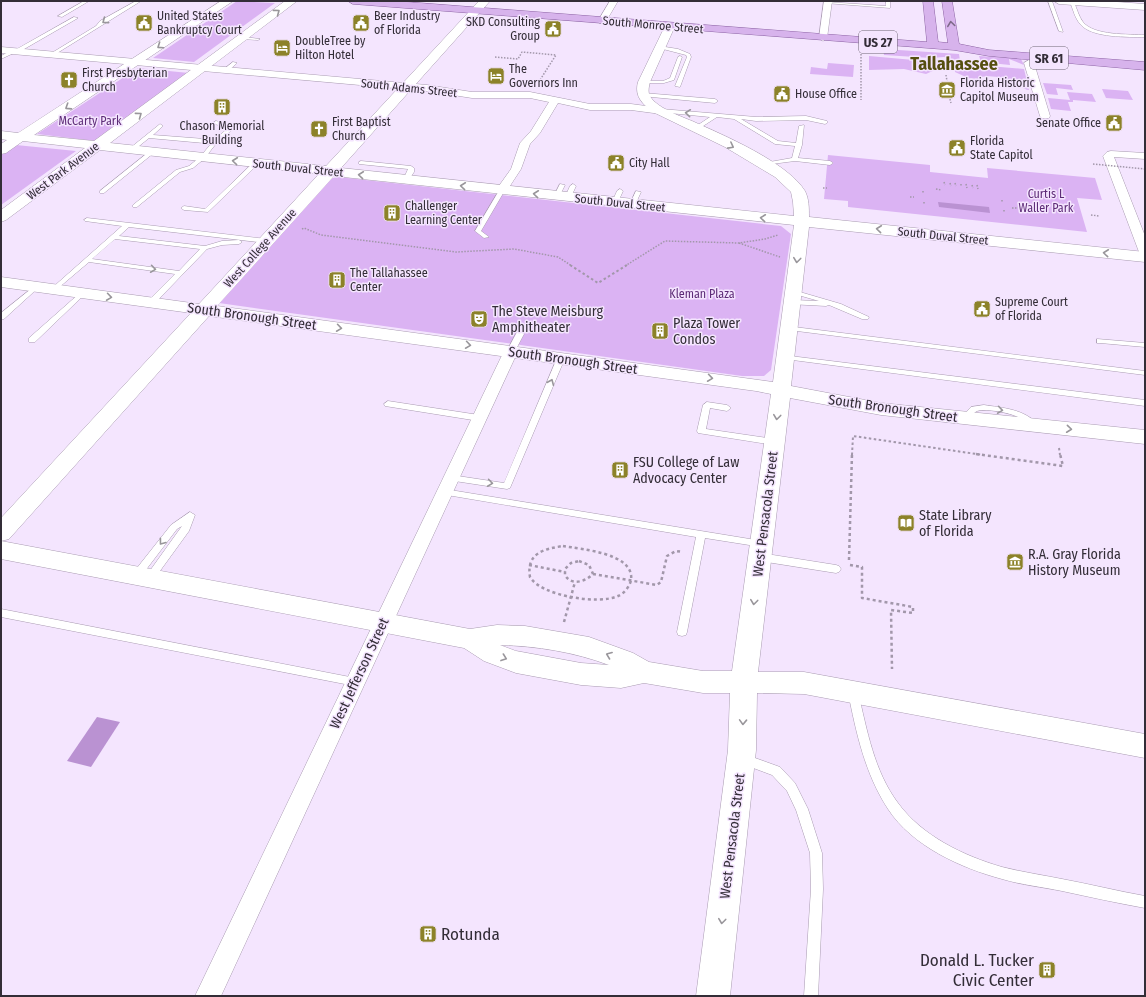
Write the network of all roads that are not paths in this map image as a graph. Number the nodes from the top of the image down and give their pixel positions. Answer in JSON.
{"nodes":[{"id":1,"x":88,"y":1,"type":"edge"},
{"id":2,"x":139,"y":1,"type":"edge"},
{"id":3,"x":228,"y":1,"type":"edge"},
{"id":4,"x":292,"y":1,"type":"edge"},
{"id":5,"x":353,"y":1,"type":"edge"},
{"id":6,"x":485,"y":1,"type":"edge"},
{"id":7,"x":614,"y":1,"type":"edge"},
{"id":8,"x":888,"y":1,"type":"edge"},
{"id":9,"x":928,"y":1,"type":"edge"},
{"id":10,"x":948,"y":1,"type":"edge"},
{"id":11,"x":1050,"y":1,"type":"edge"},
{"id":12,"x":1059,"y":1,"type":"edge"},
{"id":13,"x":828,"y":2,"type":"edge"},
{"id":14,"x":1072,"y":2,"type":"edge"},
{"id":15,"x":1145,"y":7,"type":"edge"},
{"id":16,"x":476,"y":10,"type":"junction"},
{"id":17,"x":602,"y":21,"type":"junction"},
{"id":18,"x":670,"y":26,"type":"junction"},
{"id":19,"x":1061,"y":30,"type":"dead end"},
{"id":20,"x":1145,"y":36,"type":"edge"},
{"id":21,"x":244,"y":38,"type":"junction"},
{"id":22,"x":823,"y":38,"type":"junction"},
{"id":23,"x":258,"y":39,"type":"dead end"},
{"id":24,"x":933,"y":46,"type":"junction"},
{"id":25,"x":661,"y":47,"type":"junction"},
{"id":26,"x":954,"y":47,"type":"junction"},
{"id":27,"x":1,"y":50,"type":"edge"},
{"id":28,"x":15,"y":51,"type":"junction"},
{"id":29,"x":52,"y":54,"type":"junction"},
{"id":30,"x":680,"y":57,"type":"dead end"},
{"id":31,"x":1,"y":58,"type":"edge"},
{"id":32,"x":1028,"y":59,"type":"junction"},
{"id":33,"x":1145,"y":59,"type":"edge"},
{"id":34,"x":136,"y":62,"type":"junction"},
{"id":35,"x":235,"y":63,"type":"dead end"},
{"id":36,"x":1145,"y":66,"type":"edge"},
{"id":37,"x":202,"y":68,"type":"junction"},
{"id":38,"x":225,"y":71,"type":"junction"},
{"id":39,"x":678,"y":86,"type":"dead end"},
{"id":40,"x":406,"y":87,"type":"junction"},
{"id":41,"x":643,"y":89,"type":"junction"},
{"id":42,"x":555,"y":100,"type":"junction"},
{"id":43,"x":715,"y":101,"type":"dead end"},
{"id":44,"x":614,"y":107,"type":"junction"},
{"id":45,"x":661,"y":111,"type":"junction"},
{"id":46,"x":715,"y":116,"type":"junction"},
{"id":47,"x":1045,"y":116,"type":"dead end"},
{"id":48,"x":734,"y":118,"type":"junction"},
{"id":49,"x":825,"y":122,"type":"dead end"},
{"id":50,"x":216,"y":123,"type":"dead end"},
{"id":51,"x":160,"y":126,"type":"dead end"},
{"id":52,"x":802,"y":126,"type":"dead end"},
{"id":53,"x":697,"y":128,"type":"junction"},
{"id":54,"x":1,"y":135,"type":"edge"},
{"id":55,"x":148,"y":136,"type":"junction"},
{"id":56,"x":21,"y":137,"type":"junction"},
{"id":57,"x":213,"y":144,"type":"junction"},
{"id":58,"x":799,"y":145,"type":"junction"},
{"id":59,"x":96,"y":146,"type":"junction"},
{"id":60,"x":1,"y":150,"type":"edge"},
{"id":61,"x":131,"y":150,"type":"junction"},
{"id":62,"x":152,"y":152,"type":"junction"},
{"id":63,"x":1145,"y":156,"type":"edge"},
{"id":64,"x":202,"y":158,"type":"junction"},
{"id":65,"x":795,"y":159,"type":"junction"},
{"id":66,"x":256,"y":163,"type":"junction"},
{"id":67,"x":362,"y":163,"type":"dead end"},
{"id":68,"x":830,"y":163,"type":"dead end"},
{"id":69,"x":766,"y":164,"type":"junction"},
{"id":70,"x":330,"y":171,"type":"junction"},
{"id":71,"x":406,"y":180,"type":"junction"},
{"id":72,"x":502,"y":190,"type":"junction"},
{"id":73,"x":102,"y":192,"type":"dead end"},
{"id":74,"x":135,"y":206,"type":"dead end"},
{"id":75,"x":184,"y":208,"type":"dead end"},
{"id":76,"x":1,"y":217,"type":"edge"},
{"id":77,"x":87,"y":220,"type":"dead end"},
{"id":78,"x":801,"y":222,"type":"junction"},
{"id":79,"x":127,"y":225,"type":"junction"},
{"id":80,"x":113,"y":237,"type":"junction"},
{"id":81,"x":486,"y":237,"type":"dead end"},
{"id":82,"x":266,"y":241,"type":"junction"},
{"id":83,"x":205,"y":248,"type":"junction"},
{"id":84,"x":1145,"y":252,"type":"edge"},
{"id":85,"x":1145,"y":257,"type":"edge"},
{"id":86,"x":87,"y":260,"type":"junction"},
{"id":87,"x":181,"y":273,"type":"junction"},
{"id":88,"x":1,"y":282,"type":"edge"},
{"id":89,"x":36,"y":287,"type":"junction"},
{"id":90,"x":54,"y":289,"type":"junction"},
{"id":91,"x":82,"y":293,"type":"junction"},
{"id":92,"x":792,"y":297,"type":"junction"},
{"id":93,"x":151,"y":302,"type":"junction"},
{"id":94,"x":204,"y":310,"type":"junction"},
{"id":95,"x":1,"y":317,"type":"edge"},
{"id":96,"x":865,"y":317,"type":"dead end"},
{"id":97,"x":789,"y":328,"type":"junction"},
{"id":98,"x":520,"y":334,"type":"dead end"},
{"id":99,"x":32,"y":340,"type":"dead end"},
{"id":100,"x":1100,"y":341,"type":"dead end"},
{"id":101,"x":1145,"y":345,"type":"edge"},
{"id":102,"x":511,"y":351,"type":"junction"},
{"id":103,"x":785,"y":357,"type":"junction"},
{"id":104,"x":561,"y":358,"type":"junction"},
{"id":105,"x":1145,"y":373,"type":"edge"},
{"id":106,"x":780,"y":390,"type":"junction"},
{"id":107,"x":388,"y":404,"type":"dead end"},
{"id":108,"x":1145,"y":404,"type":"edge"},
{"id":109,"x":727,"y":408,"type":"dead end"},
{"id":110,"x":479,"y":418,"type":"junction"},
{"id":111,"x":1145,"y":437,"type":"edge"},
{"id":112,"x":774,"y":442,"type":"junction"},
{"id":113,"x":447,"y":485,"type":"junction"},
{"id":114,"x":1,"y":533,"type":"edge"},
{"id":115,"x":701,"y":534,"type":"junction"},
{"id":116,"x":1,"y":550,"type":"edge"},
{"id":117,"x":761,"y":550,"type":"junction"},
{"id":118,"x":836,"y":569,"type":"dead end"},
{"id":119,"x":142,"y":578,"type":"junction"},
{"id":120,"x":1,"y":612,"type":"edge"},
{"id":121,"x":382,"y":623,"type":"junction"},
{"id":122,"x":682,"y":632,"type":"dead end"},
{"id":123,"x":355,"y":682,"type":"junction"},
{"id":124,"x":744,"y":683,"type":"junction"},
{"id":125,"x":853,"y":692,"type":"junction"},
{"id":126,"x":1145,"y":746,"type":"edge"},
{"id":127,"x":741,"y":758,"type":"junction"},
{"id":128,"x":1145,"y":902,"type":"edge"},
{"id":129,"x":208,"y":996,"type":"edge"},
{"id":130,"x":713,"y":996,"type":"edge"},
{"id":131,"x":810,"y":996,"type":"edge"}],
"edges":[{"from":1,"to":28,"type":"lane"},
{"from":2,"to":29,"type":"lane","one_way":true},
{"from":3,"to":34,"type":"main road","one_way":true},
{"from":21,"to":4,"type":"main road","name":"West Park Avenue","one_way":true},
{"from":5,"to":16,"type":"main road","name":"South Monroe Street","number":"US 27"},
{"from":6,"to":16,"type":"main road","name":"West College Avenue"},
{"from":7,"to":17,"type":"street"},
{"from":8,"to":13,"type":"lane"},
{"from":9,"to":24,"type":"main road"},
{"from":26,"to":10,"type":"main road","one_way":true},
{"from":11,"to":19,"type":"lane"},
{"from":12,"to":14,"type":"main road"},
{"from":13,"to":22,"type":"street"},
{"from":14,"to":15,"type":"main road"},
{"from":14,"to":20,"type":"lane"},
{"from":16,"to":17,"type":"main road","name":"South Monroe Street","number":"US 27"},
{"from":16,"to":40,"type":"main road","name":"West College Avenue"},
{"from":17,"to":18,"type":"main road","name":"South Monroe Street","number":"US 27"},
{"from":18,"to":22,"type":"main road","name":"South Monroe Street","number":"US 27"},
{"from":18,"to":25,"type":"main road"},
{"from":21,"to":23,"type":"lane"},
{"from":21,"to":37,"type":"main road","name":"West Park Avenue"},
{"from":22,"to":24,"type":"main road","name":"South Monroe Street","number":"US 27"},
{"from":24,"to":26,"type":"main road","name":"South Monroe Street","number":"US 27"},
{"from":25,"to":39,"type":"lane"},
{"from":25,"to":41,"type":"main road"},
{"from":26,"to":32,"type":"main road","name":"South Monroe Street","number":"SR 61"},
{"from":26,"to":33,"type":"main road","name":"South Monroe Street","number":"SR 61"},
{"from":27,"to":28,"type":"street","name":"South Adams Street"},
{"from":28,"to":29,"type":"street","name":"South Adams Street"},
{"from":28,"to":31,"type":"lane"},
{"from":29,"to":34,"type":"street","name":"South Adams Street"},
{"from":30,"to":41,"type":"lane"},
{"from":32,"to":36,"type":"main road","name":"South Monroe Street","number":"SR 61"},
{"from":32,"to":47,"type":"street"},
{"from":34,"to":37,"type":"street","name":"South Adams Street"},
{"from":34,"to":56,"type":"main road","one_way":true},
{"from":35,"to":38,"type":"lane"},
{"from":37,"to":38,"type":"street","name":"South Adams Street"},
{"from":59,"to":37,"type":"main road","name":"West Park Avenue","one_way":true},
{"from":38,"to":40,"type":"street","name":"South Adams Street"},
{"from":40,"to":42,"type":"street","name":"South Adams Street"},
{"from":40,"to":70,"type":"main road","name":"West College Avenue"},
{"from":41,"to":43,"type":"lane"},
{"from":41,"to":44,"type":"street","name":"South Adams Street"},
{"from":41,"to":45,"type":"main road"},
{"from":42,"to":44,"type":"street","name":"South Adams Street"},
{"from":42,"to":72,"type":"street"},
{"from":44,"to":45,"type":"street","name":"South Adams Street"},
{"from":46,"to":45,"type":"lane","one_way":true},
{"from":45,"to":53,"type":"main road","name":"West Pensacola Street"},
{"from":46,"to":48,"type":"lane"},
{"from":46,"to":53,"type":"lane"},
{"from":48,"to":49,"type":"lane"},
{"from":48,"to":58,"type":"lane"},
{"from":50,"to":57,"type":"lane"},
{"from":51,"to":55,"type":"lane"},
{"from":52,"to":58,"type":"lane"},
{"from":53,"to":69,"type":"main road","name":"West Pensacola Street","one_way":true},
{"from":54,"to":56,"type":"main road","name":"South Duval Street"},
{"from":55,"to":57,"type":"lane"},
{"from":55,"to":61,"type":"lane"},
{"from":56,"to":59,"type":"main road","name":"South Duval Street"},
{"from":56,"to":60,"type":"main road"},
{"from":57,"to":64,"type":"lane"},
{"from":58,"to":65,"type":"lane"},
{"from":59,"to":61,"type":"main road","name":"South Duval Street"},
{"from":59,"to":76,"type":"main road","name":"West Park Avenue"},
{"from":61,"to":62,"type":"main road","name":"South Duval Street"},
{"from":62,"to":64,"type":"main road","name":"South Duval Street"},
{"from":62,"to":73,"type":"lane"},
{"from":63,"to":84,"type":"street"},
{"from":66,"to":64,"type":"main road","name":"South Duval Street","one_way":true},
{"from":64,"to":74,"type":"lane"},
{"from":65,"to":68,"type":"lane"},
{"from":65,"to":69,"type":"lane"},
{"from":66,"to":70,"type":"main road","name":"South Duval Street"},
{"from":66,"to":75,"type":"lane"},
{"from":67,"to":71,"type":"lane"},
{"from":69,"to":78,"type":"main road","name":"West Pensacola Street"},
{"from":71,"to":70,"type":"main road","name":"South Duval Street","one_way":true},
{"from":70,"to":82,"type":"main road","name":"West College Avenue"},
{"from":72,"to":71,"type":"main road","name":"South Duval Street","one_way":true},
{"from":78,"to":72,"type":"main road","name":"South Duval Street","one_way":true},
{"from":72,"to":81,"type":"lane"},
{"from":77,"to":79,"type":"lane"},
{"from":85,"to":78,"type":"main road","name":"South Duval Street","one_way":true},
{"from":78,"to":92,"type":"main road","name":"West Pensacola Street","one_way":true},
{"from":79,"to":80,"type":"lane"},
{"from":79,"to":82,"type":"lane"},
{"from":80,"to":83,"type":"lane"},
{"from":80,"to":86,"type":"lane"},
{"from":82,"to":83,"type":"lane"},
{"from":82,"to":94,"type":"main road","name":"West College Avenue"},
{"from":83,"to":87,"type":"lane"},
{"from":86,"to":87,"type":"lane","one_way":true},
{"from":86,"to":90,"type":"lane"},
{"from":87,"to":93,"type":"lane"},
{"from":88,"to":89,"type":"main road","name":"South Bronough Street"},
{"from":89,"to":90,"type":"main road","name":"South Bronough Street"},
{"from":89,"to":95,"type":"lane"},
{"from":90,"to":91,"type":"main road","name":"South Bronough Street"},
{"from":91,"to":93,"type":"main road","name":"South Bronough Street","one_way":true},
{"from":91,"to":99,"type":"lane"},
{"from":92,"to":96,"type":"lane"},
{"from":92,"to":97,"type":"main road","name":"West Pensacola Street"},
{"from":93,"to":94,"type":"main road","name":"South Bronough Street"},
{"from":94,"to":102,"type":"main road","name":"South Bronough Street","one_way":true},
{"from":94,"to":114,"type":"main road","name":"West College Avenue"},
{"from":97,"to":103,"type":"main road","name":"West Pensacola Street"},
{"from":97,"to":105,"type":"lane"},
{"from":98,"to":102,"type":"lane"},
{"from":100,"to":101,"type":"lane"},
{"from":102,"to":104,"type":"main road","name":"South Bronough Street"},
{"from":102,"to":110,"type":"street","name":"West Jefferson Street"},
{"from":103,"to":106,"type":"main road","name":"West Pensacola Street"},
{"from":103,"to":108,"type":"lane"},
{"from":104,"to":106,"type":"main road","name":"South Bronough Street","one_way":true},
{"from":113,"to":104,"type":"lane","one_way":true},
{"from":106,"to":111,"type":"main road","name":"South Bronough Street","one_way":true},
{"from":106,"to":112,"type":"main road","name":"West Pensacola Street","one_way":true},
{"from":107,"to":110,"type":"lane"},
{"from":109,"to":112,"type":"lane"},
{"from":110,"to":113,"type":"street","name":"West Jefferson Street"},
{"from":112,"to":117,"type":"main road","name":"West Pensacola Street"},
{"from":113,"to":115,"type":"lane"},
{"from":113,"to":121,"type":"street","name":"West Jefferson Street"},
{"from":115,"to":117,"type":"lane"},
{"from":115,"to":122,"type":"lane"},
{"from":116,"to":119,"type":"main road"},
{"from":117,"to":118,"type":"lane"},
{"from":117,"to":124,"type":"main road","name":"West Pensacola Street","one_way":true},
{"from":119,"to":119,"type":"lane","one_way":true},
{"from":119,"to":121,"type":"main road"},
{"from":120,"to":123,"type":"lane"},
{"from":121,"to":123,"type":"street","name":"West Jefferson Street"},
{"from":121,"to":124,"type":"main road"},
{"from":123,"to":129,"type":"street","name":"West Jefferson Street"},
{"from":124,"to":125,"type":"main road"},
{"from":124,"to":127,"type":"main road","name":"West Pensacola Street","one_way":true},
{"from":125,"to":126,"type":"main road"},
{"from":125,"to":128,"type":"lane"},
{"from":127,"to":130,"type":"main road","name":"West Pensacola Street","one_way":true},
{"from":127,"to":131,"type":"lane"}]}
